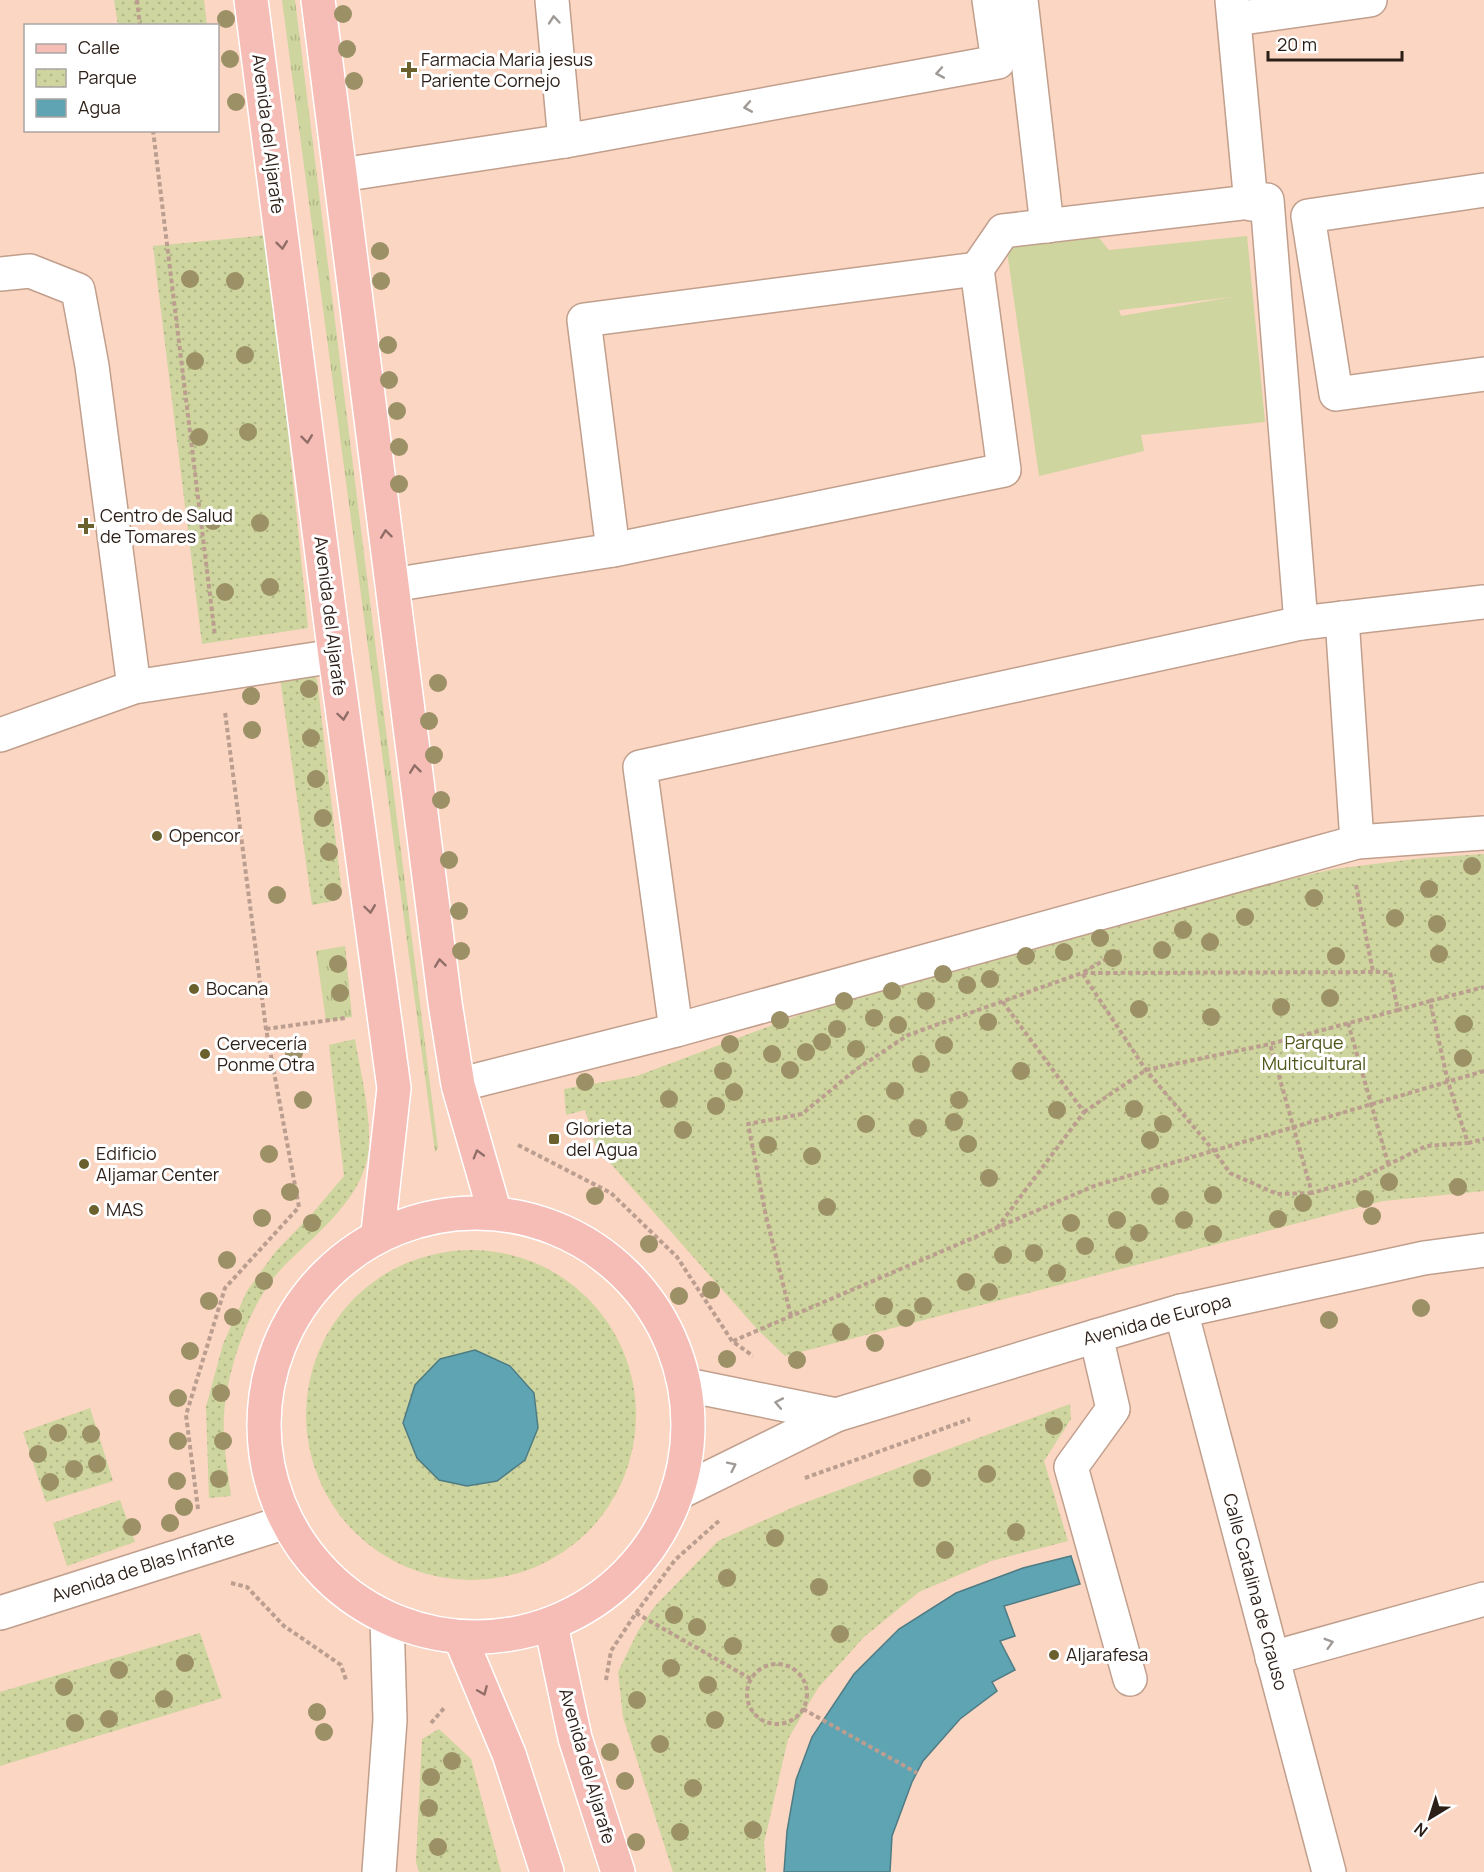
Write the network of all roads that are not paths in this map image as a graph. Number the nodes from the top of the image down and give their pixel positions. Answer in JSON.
{"nodes":[{"id":1,"x":251,"y":0,"type":"edge"},
{"id":2,"x":318,"y":0,"type":"edge"},
{"id":3,"x":552,"y":0,"type":"edge"},
{"id":4,"x":989,"y":0,"type":"edge"},
{"id":5,"x":1021,"y":0,"type":"edge"},
{"id":6,"x":1370,"y":0,"type":"edge"},
{"id":7,"x":1233,"y":10,"type":"edge"},
{"id":8,"x":565,"y":141,"type":"junction"},
{"id":9,"x":341,"y":175,"type":"junction"},
{"id":10,"x":1484,"y":190,"type":"edge"},
{"id":11,"x":1251,"y":204,"type":"junction"},
{"id":12,"x":1047,"y":226,"type":"junction"},
{"id":13,"x":978,"y":269,"type":"junction"},
{"id":14,"x":0,"y":274,"type":"edge"},
{"id":15,"x":1484,"y":374,"type":"edge"},
{"id":16,"x":613,"y":550,"type":"junction"},
{"id":17,"x":392,"y":585,"type":"junction"},
{"id":18,"x":1484,"y":602,"type":"edge"},
{"id":19,"x":1342,"y":618,"type":"junction"},
{"id":20,"x":1301,"y":623,"type":"junction"},
{"id":21,"x":335,"y":656,"type":"junction"},
{"id":22,"x":134,"y":687,"type":"junction"},
{"id":23,"x":0,"y":735,"type":"edge"},
{"id":24,"x":1484,"y":833,"type":"edge"},
{"id":25,"x":1357,"y":842,"type":"junction"},
{"id":26,"x":676,"y":1030,"type":"junction"},
{"id":27,"x":458,"y":1085,"type":"junction"},
{"id":28,"x":494,"y":1210,"type":"junction"},
{"id":29,"x":378,"y":1232,"type":"junction"},
{"id":30,"x":1484,"y":1250,"type":"edge"},
{"id":31,"x":1181,"y":1311,"type":"junction"},
{"id":32,"x":1096,"y":1336,"type":"junction"},
{"id":33,"x":687,"y":1385,"type":"junction"},
{"id":34,"x":836,"y":1415,"type":"junction"},
{"id":35,"x":680,"y":1492,"type":"junction"},
{"id":36,"x":286,"y":1522,"type":"junction"},
{"id":37,"x":1484,"y":1599,"type":"edge"},
{"id":38,"x":0,"y":1613,"type":"edge"},
{"id":39,"x":387,"y":1618,"type":"junction"},
{"id":40,"x":551,"y":1625,"type":"junction"},
{"id":41,"x":460,"y":1637,"type":"junction"},
{"id":42,"x":1272,"y":1658,"type":"junction"},
{"id":43,"x":1130,"y":1679,"type":"dead end"},
{"id":44,"x":379,"y":1872,"type":"edge"},
{"id":45,"x":547,"y":1872,"type":"edge"},
{"id":46,"x":618,"y":1872,"type":"edge"},
{"id":47,"x":1329,"y":1872,"type":"edge"}],
"edges":[{"from":1,"to":21,"type":"main road","name":"Avenida del Aljarafe","one_way":true},
{"from":2,"to":9,"type":"main road"},
{"from":8,"to":3,"type":"street","one_way":true},
{"from":4,"to":8,"type":"street","one_way":true},
{"from":5,"to":12,"type":"street"},
{"from":6,"to":7,"type":"street"},
{"from":7,"to":11,"type":"street"},
{"from":8,"to":9,"type":"street"},
{"from":17,"to":9,"type":"main road","one_way":true},
{"from":10,"to":15,"type":"street"},
{"from":11,"to":12,"type":"street"},
{"from":11,"to":20,"type":"street"},
{"from":12,"to":13,"type":"street"},
{"from":13,"to":16,"type":"street"},
{"from":13,"to":16,"type":"street"},
{"from":14,"to":22,"type":"street"},
{"from":16,"to":17,"type":"street"},
{"from":27,"to":17,"type":"main road","one_way":true},
{"from":18,"to":19,"type":"street"},
{"from":19,"to":20,"type":"street"},
{"from":19,"to":25,"type":"street"},
{"from":20,"to":26,"type":"street"},
{"from":21,"to":22,"type":"street"},
{"from":21,"to":29,"type":"main road","name":"Avenida del Aljarafe","one_way":true},
{"from":22,"to":23,"type":"street"},
{"from":24,"to":25,"type":"street"},
{"from":25,"to":26,"type":"street"},
{"from":26,"to":27,"type":"street"},
{"from":28,"to":27,"type":"main road","one_way":true},
{"from":28,"to":29,"type":"main road"},
{"from":28,"to":33,"type":"main road"},
{"from":29,"to":36,"type":"main road"},
{"from":30,"to":31,"type":"street","name":"Avenida de Europa"},
{"from":31,"to":32,"type":"street","name":"Avenida de Europa"},
{"from":31,"to":42,"type":"street","name":"Calle Catalina de Crauso"},
{"from":32,"to":34,"type":"street","name":"Avenida de Europa"},
{"from":32,"to":43,"type":"street"},
{"from":34,"to":33,"type":"street","one_way":true},
{"from":33,"to":35,"type":"main road"},
{"from":35,"to":34,"type":"street","name":"Avenida de Europa","one_way":true},
{"from":35,"to":40,"type":"main road"},
{"from":36,"to":38,"type":"street","name":"Avenida de Blas Infante"},
{"from":36,"to":39,"type":"main road"},
{"from":42,"to":37,"type":"street","one_way":true},
{"from":39,"to":41,"type":"main road"},
{"from":39,"to":44,"type":"street"},
{"from":40,"to":41,"type":"main road"},
{"from":40,"to":46,"type":"main road","name":"Avenida del Aljarafe"},
{"from":41,"to":45,"type":"main road","one_way":true},
{"from":42,"to":47,"type":"street","name":"Calle Catalina de Crauso"}]}
